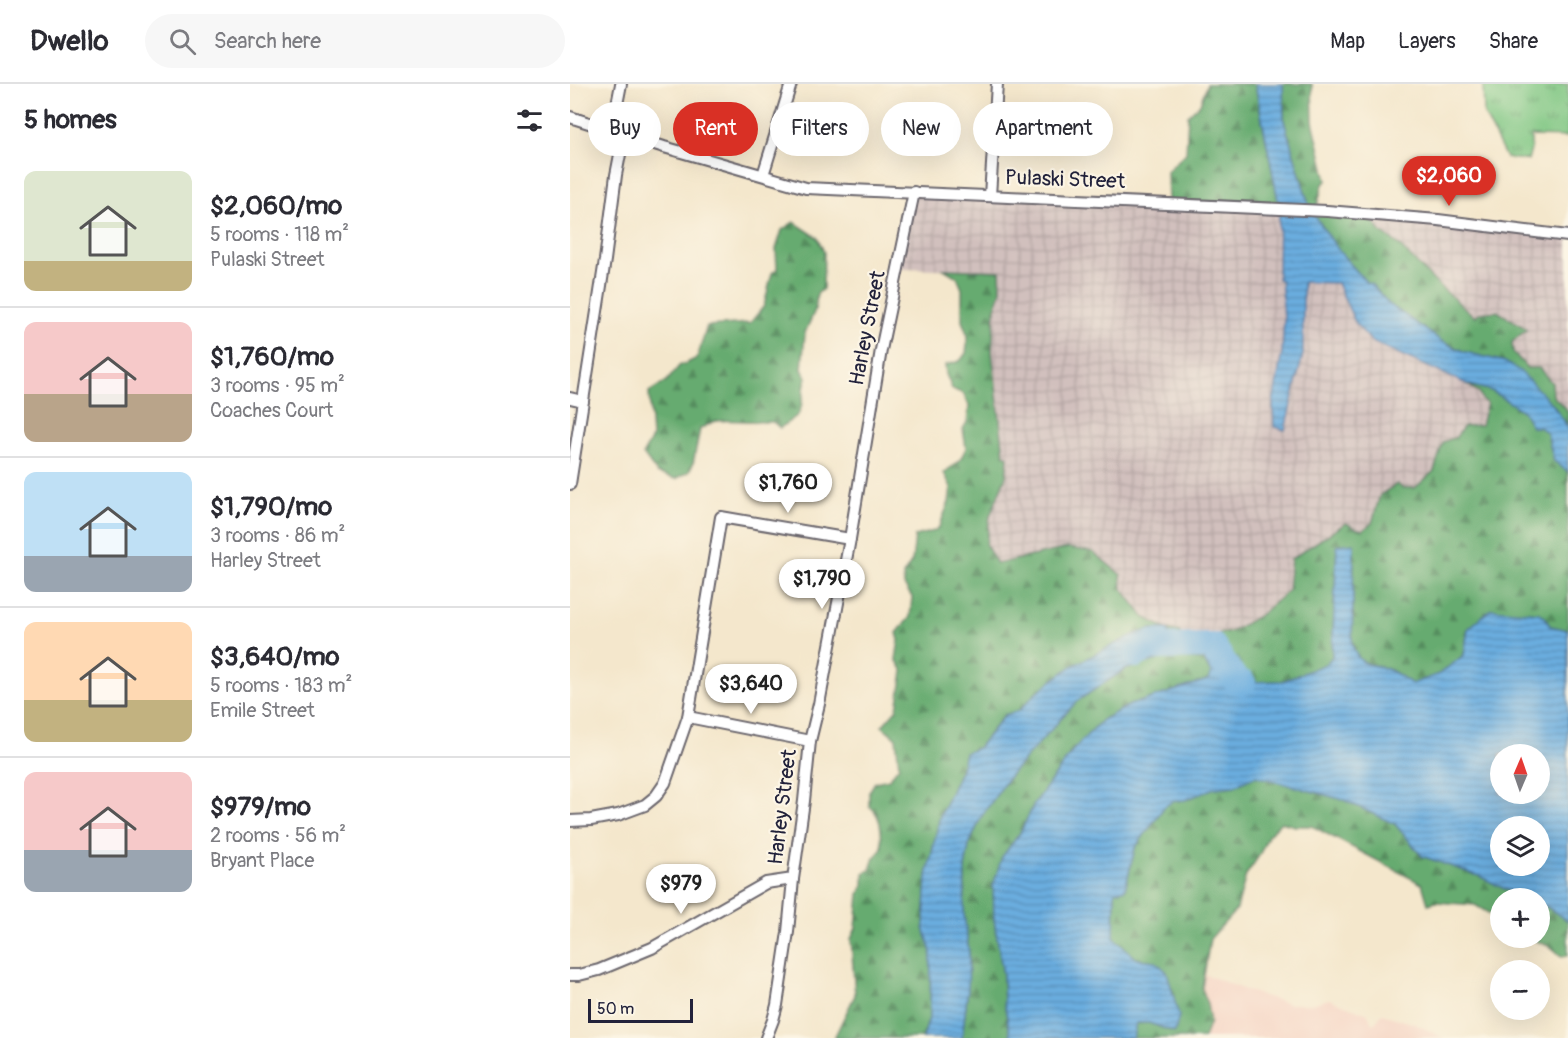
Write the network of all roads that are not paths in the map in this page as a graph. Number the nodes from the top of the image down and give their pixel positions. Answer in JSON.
{"nodes":[{"id":1,"x":621,"y":84,"type":"edge"},
{"id":2,"x":792,"y":84,"type":"edge"},
{"id":3,"x":997,"y":84,"type":"edge"},
{"id":4,"x":617,"y":102,"type":"edge"},
{"id":5,"x":570,"y":117,"type":"edge"},
{"id":6,"x":588,"y":123,"type":"edge"},
{"id":7,"x":661,"y":146,"type":"edge"},
{"id":8,"x":620,"y":156,"type":"edge"},
{"id":9,"x":763,"y":175,"type":"junction"},
{"id":10,"x":914,"y":192,"type":"junction"},
{"id":11,"x":990,"y":196,"type":"junction"},
{"id":12,"x":1568,"y":236,"type":"edge"},
{"id":13,"x":570,"y":398,"type":"edge"},
{"id":14,"x":583,"y":401,"type":"junction"},
{"id":15,"x":570,"y":484,"type":"edge"},
{"id":16,"x":850,"y":538,"type":"junction"},
{"id":17,"x":688,"y":717,"type":"junction"},
{"id":18,"x":810,"y":741,"type":"junction"},
{"id":19,"x":570,"y":821,"type":"edge"},
{"id":20,"x":793,"y":879,"type":"junction"},
{"id":21,"x":570,"y":975,"type":"edge"},
{"id":22,"x":766,"y":1038,"type":"edge"}],
"edges":[{"from":1,"to":4,"type":"street"},
{"from":2,"to":9,"type":"street"},
{"from":3,"to":11,"type":"street"},
{"from":5,"to":6,"type":"street","name":"Pulaski Street"},
{"from":7,"to":9,"type":"street","name":"Pulaski Street"},
{"from":8,"to":14,"type":"street"},
{"from":9,"to":10,"type":"street","name":"Pulaski Street"},
{"from":10,"to":11,"type":"street","name":"Pulaski Street"},
{"from":10,"to":16,"type":"street","name":"Harley Street"},
{"from":11,"to":12,"type":"street","name":"Pulaski Street"},
{"from":13,"to":14,"type":"street"},
{"from":14,"to":15,"type":"street"},
{"from":16,"to":17,"type":"street"},
{"from":16,"to":18,"type":"street","name":"Harley Street"},
{"from":17,"to":18,"type":"street"},
{"from":17,"to":19,"type":"street"},
{"from":18,"to":20,"type":"street","name":"Harley Street"},
{"from":20,"to":21,"type":"street"},
{"from":20,"to":22,"type":"street","name":"Harley Street"}]}
